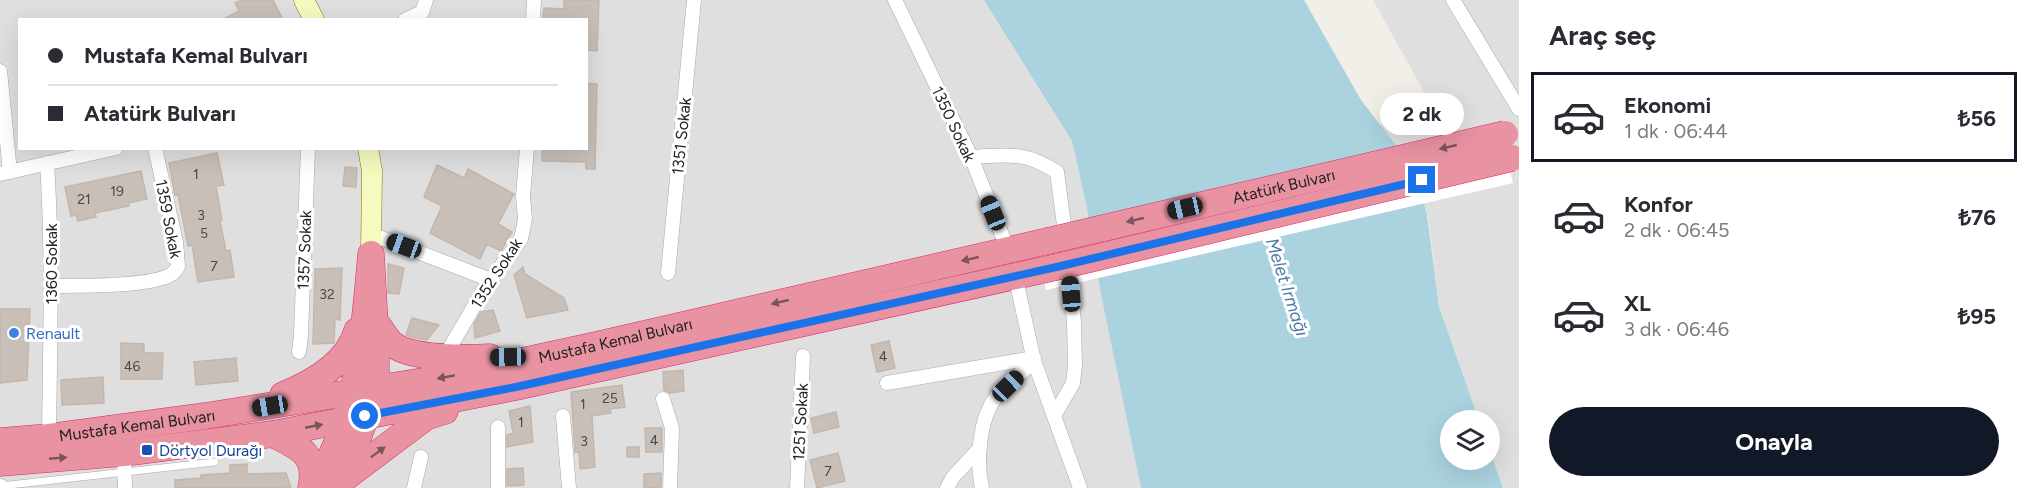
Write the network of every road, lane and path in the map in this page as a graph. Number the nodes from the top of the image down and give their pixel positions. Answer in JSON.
{"nodes":[{"id":1,"x":304,"y":0,"type":"edge"},
{"id":2,"x":426,"y":0,"type":"edge"},
{"id":3,"x":534,"y":0,"type":"edge"},
{"id":4,"x":694,"y":0,"type":"edge"},
{"id":5,"x":895,"y":0,"type":"edge"},
{"id":6,"x":1453,"y":0,"type":"edge"},
{"id":7,"x":313,"y":18,"type":"edge"},
{"id":8,"x":409,"y":18,"type":"edge"},
{"id":9,"x":533,"y":18,"type":"edge"},
{"id":10,"x":0,"y":71,"type":"edge"},
{"id":11,"x":1519,"y":109,"type":"edge"},
{"id":12,"x":1512,"y":132,"type":"edge"},
{"id":13,"x":107,"y":150,"type":"edge"},
{"id":14,"x":155,"y":150,"type":"edge"},
{"id":15,"x":308,"y":150,"type":"edge"},
{"id":16,"x":368,"y":150,"type":"edge"},
{"id":17,"x":527,"y":150,"type":"edge"},
{"id":18,"x":971,"y":157,"type":"junction"},
{"id":19,"x":1516,"y":157,"type":"edge"},
{"id":20,"x":47,"y":163,"type":"junction"},
{"id":21,"x":5,"y":173,"type":"edge"},
{"id":22,"x":1048,"y":240,"type":"joint"},
{"id":23,"x":371,"y":244,"type":"junction"},
{"id":24,"x":1008,"y":250,"type":"junction"},
{"id":25,"x":1061,"y":266,"type":"joint"},
{"id":26,"x":668,"y":273,"type":"dead end"},
{"id":27,"x":1015,"y":275,"type":"junction"},
{"id":28,"x":491,"y":280,"type":"junction"},
{"id":29,"x":51,"y":286,"type":"junction"},
{"id":30,"x":367,"y":296,"type":"junction"},
{"id":31,"x":375,"y":321,"type":"junction"},
{"id":32,"x":298,"y":352,"type":"dead end"},
{"id":33,"x":445,"y":356,"type":"junction"},
{"id":34,"x":544,"y":356,"type":"junction"},
{"id":35,"x":803,"y":356,"type":"dead end"},
{"id":36,"x":1034,"y":359,"type":"junction"},
{"id":37,"x":887,"y":383,"type":"dead end"},
{"id":38,"x":516,"y":387,"type":"junction"},
{"id":39,"x":364,"y":391,"type":"junction"},
{"id":40,"x":663,"y":399,"type":"dead end"},
{"id":41,"x":252,"y":409,"type":"junction"},
{"id":42,"x":562,"y":416,"type":"dead end"},
{"id":43,"x":1054,"y":416,"type":"junction"},
{"id":44,"x":355,"y":418,"type":"junction"},
{"id":45,"x":498,"y":427,"type":"dead end"},
{"id":46,"x":273,"y":434,"type":"junction"},
{"id":47,"x":49,"y":437,"type":"junction"},
{"id":48,"x":0,"y":441,"type":"edge"},
{"id":49,"x":980,"y":448,"type":"junction"},
{"id":50,"x":421,"y":457,"type":"dead end"},
{"id":51,"x":215,"y":462,"type":"dead end"},
{"id":52,"x":0,"y":463,"type":"edge"},
{"id":53,"x":124,"y":463,"type":"junction"},
{"id":54,"x":0,"y":487,"type":"edge"},
{"id":55,"x":124,"y":488,"type":"edge"},
{"id":56,"x":313,"y":488,"type":"edge"},
{"id":57,"x":326,"y":488,"type":"edge"},
{"id":58,"x":332,"y":488,"type":"edge"},
{"id":59,"x":414,"y":488,"type":"edge"},
{"id":60,"x":498,"y":488,"type":"edge"},
{"id":61,"x":570,"y":488,"type":"edge"},
{"id":62,"x":670,"y":488,"type":"edge"},
{"id":63,"x":796,"y":488,"type":"edge"},
{"id":64,"x":947,"y":488,"type":"edge"},
{"id":65,"x":982,"y":488,"type":"edge"},
{"id":66,"x":1080,"y":488,"type":"edge"}],
"edges":[{"from":1,"to":7,"type":"street"},
{"from":2,"to":8,"type":"street"},
{"from":3,"to":9,"type":"street"},
{"from":4,"to":26,"type":"street","name":"1351 Sokak"},
{"from":5,"to":18,"type":"street","name":"1350 Sokak"},
{"from":6,"to":11,"type":"street"},
{"from":10,"to":21,"type":"street"},
{"from":12,"to":22,"type":"highway","name":"Atatürk Bulvarı","one_way":true,"bridge":true},
{"from":13,"to":20,"type":"street"},
{"from":14,"to":29,"type":"street","name":"1359 Sokak"},
{"from":15,"to":32,"type":"street","name":"1357 Sokak"},
{"from":16,"to":23,"type":"street"},
{"from":17,"to":28,"type":"street","name":"1352 Sokak"},
{"from":18,"to":24,"type":"street","name":"1350 Sokak"},
{"from":18,"to":43,"type":"street"},
{"from":19,"to":25,"type":"highway","name":"Atatürk Bulvarı","bridge":true},
{"from":20,"to":21,"type":"street"},
{"from":20,"to":29,"type":"street","name":"1360 Sokak"},
{"from":22,"to":24,"type":"highway","name":"Mustafa Kemal Bulvarı"},
{"from":23,"to":28,"type":"street"},
{"from":23,"to":30,"type":"highway"},
{"from":23,"to":31,"type":"highway"},
{"from":24,"to":34,"type":"highway","name":"Mustafa Kemal Bulvarı","one_way":true},
{"from":25,"to":27,"type":"highway","name":"Mustafa Kemal Bulvarı"},
{"from":27,"to":36,"type":"street"},
{"from":27,"to":38,"type":"highway","name":"Mustafa Kemal Bulvarı"},
{"from":28,"to":33,"type":"street","name":"1352 Sokak"},
{"from":29,"to":47,"type":"street","name":"1360 Sokak"},
{"from":30,"to":39,"type":"highway"},
{"from":30,"to":41,"type":"highway"},
{"from":31,"to":33,"type":"highway"},
{"from":31,"to":39,"type":"highway"},
{"from":33,"to":34,"type":"highway"},
{"from":34,"to":39,"type":"highway","name":"Mustafa Kemal Bulvarı","one_way":true},
{"from":35,"to":63,"type":"street","name":"1251 Sokak"},
{"from":36,"to":37,"type":"street"},
{"from":36,"to":43,"type":"street"},
{"from":36,"to":49,"type":"street"},
{"from":38,"to":44,"type":"highway","name":"Mustafa Kemal Bulvarı"},
{"from":58,"to":38,"type":"highway","one_way":true},
{"from":39,"to":41,"type":"highway","name":"Mustafa Kemal Bulvarı"},
{"from":39,"to":44,"type":"highway"},
{"from":40,"to":62,"type":"street"},
{"from":41,"to":47,"type":"highway","name":"Mustafa Kemal Bulvarı"},
{"from":42,"to":61,"type":"street"},
{"from":43,"to":66,"type":"street"},
{"from":46,"to":44,"type":"highway","name":"Mustafa Kemal Bulvarı","one_way":true},
{"from":44,"to":56,"type":"highway"},
{"from":44,"to":57,"type":"highway"},
{"from":45,"to":60,"type":"street"},
{"from":46,"to":53,"type":"highway","name":"Mustafa Kemal Bulvarı"},
{"from":46,"to":56,"type":"highway"},
{"from":47,"to":48,"type":"highway","name":"Mustafa Kemal Bulvarı"},
{"from":49,"to":64,"type":"street"},
{"from":49,"to":65,"type":"street"},
{"from":50,"to":59,"type":"street"},
{"from":51,"to":53,"type":"lane"},
{"from":52,"to":53,"type":"highway","name":"Mustafa Kemal Bulvarı","one_way":true},
{"from":53,"to":54,"type":"lane"},
{"from":53,"to":55,"type":"street"}]}
